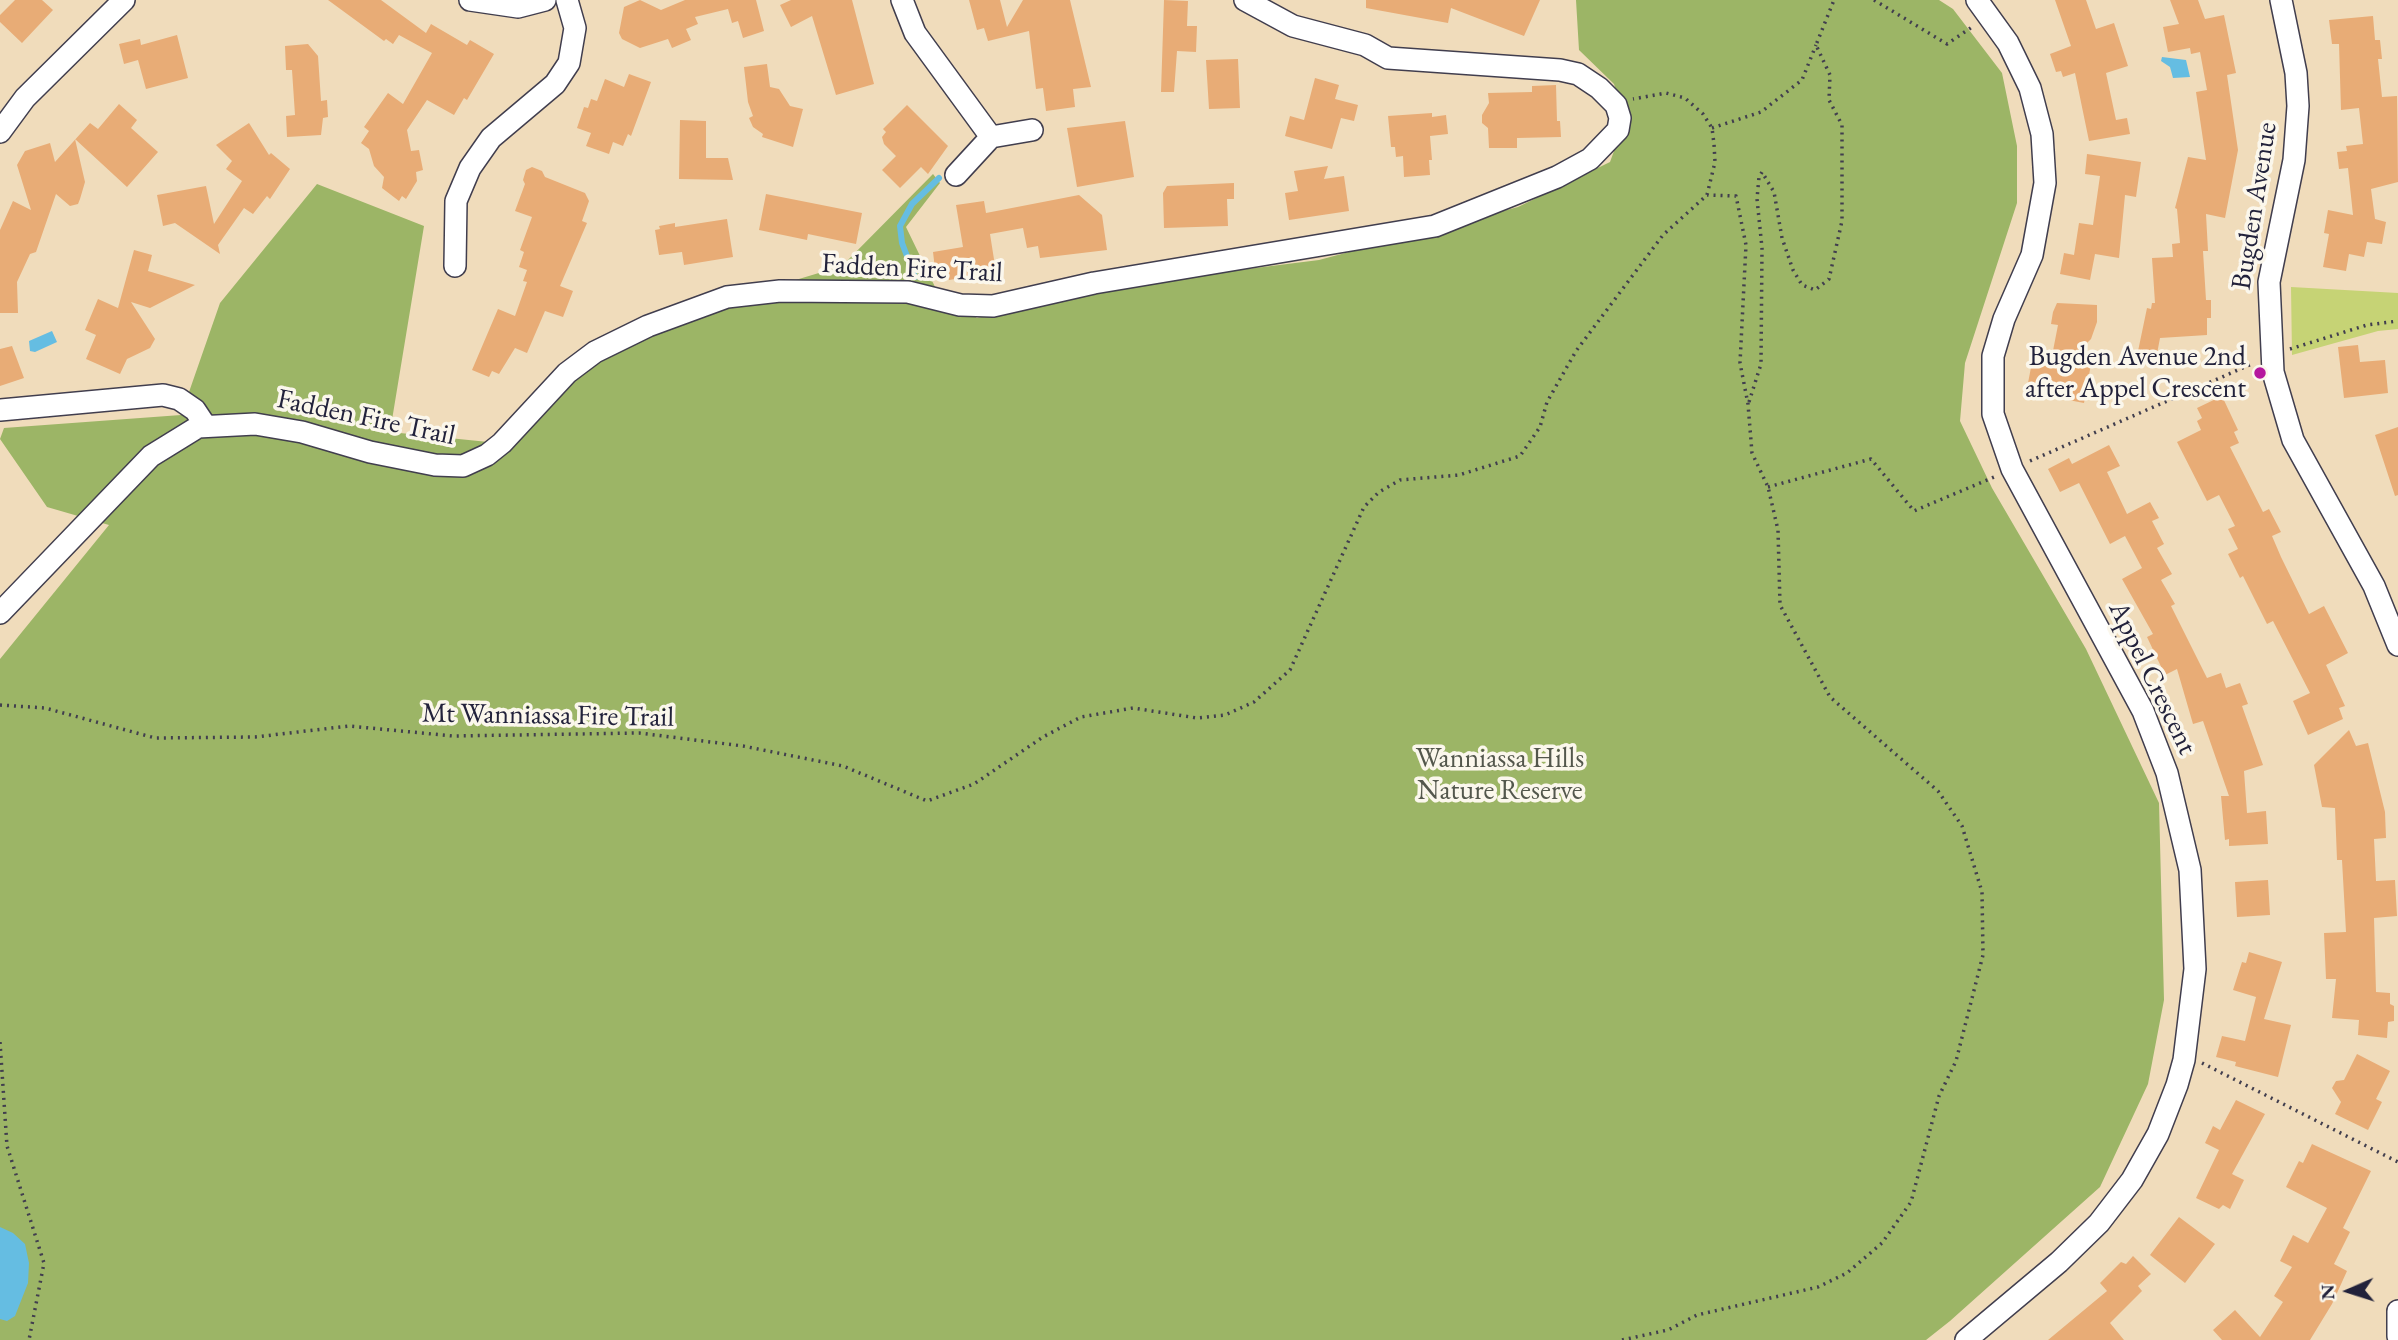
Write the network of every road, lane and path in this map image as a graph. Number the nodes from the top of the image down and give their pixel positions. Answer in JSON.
{"nodes":[{"id":1,"x":124,"y":0,"type":"edge"},
{"id":2,"x":470,"y":0,"type":"edge"},
{"id":3,"x":545,"y":0,"type":"edge"},
{"id":4,"x":567,"y":0,"type":"edge"},
{"id":5,"x":902,"y":0,"type":"edge"},
{"id":6,"x":1245,"y":0,"type":"edge"},
{"id":7,"x":1834,"y":0,"type":"edge"},
{"id":8,"x":1874,"y":0,"type":"edge"},
{"id":9,"x":1978,"y":0,"type":"edge"},
{"id":10,"x":2281,"y":0,"type":"edge"},
{"id":11,"x":1974,"y":26,"type":"dead end"},
{"id":12,"x":1816,"y":45,"type":"junction"},
{"id":13,"x":1616,"y":105,"type":"junction"},
{"id":14,"x":1712,"y":128,"type":"junction"},
{"id":15,"x":1031,"y":130,"type":"dead end"},
{"id":16,"x":0,"y":132,"type":"edge"},
{"id":17,"x":991,"y":137,"type":"junction"},
{"id":18,"x":956,"y":175,"type":"dead end"},
{"id":19,"x":1707,"y":195,"type":"junction"},
{"id":20,"x":455,"y":266,"type":"dead end"},
{"id":21,"x":2398,"y":321,"type":"edge"},
{"id":22,"x":2288,"y":349,"type":"dead end"},
{"id":23,"x":2256,"y":362,"type":"dead end"},
{"id":24,"x":1748,"y":404,"type":"junction"},
{"id":25,"x":0,"y":410,"type":"edge"},
{"id":26,"x":205,"y":425,"type":"junction"},
{"id":27,"x":2012,"y":469,"type":"junction"},
{"id":28,"x":1768,"y":487,"type":"junction"},
{"id":29,"x":0,"y":613,"type":"edge"},
{"id":30,"x":2393,"y":618,"type":"edge"},
{"id":31,"x":2398,"y":645,"type":"edge"},
{"id":32,"x":0,"y":705,"type":"edge"},
{"id":33,"x":0,"y":1042,"type":"edge"},
{"id":34,"x":2184,"y":1055,"type":"junction"},
{"id":35,"x":2398,"y":1162,"type":"edge"},
{"id":36,"x":2398,"y":1311,"type":"edge"},
{"id":37,"x":2398,"y":1336,"type":"edge"},
{"id":38,"x":29,"y":1340,"type":"edge"},
{"id":39,"x":1622,"y":1340,"type":"edge"},
{"id":40,"x":1966,"y":1340,"type":"edge"}],
"edges":[{"from":1,"to":16,"type":"street"},
{"from":2,"to":3,"type":"street"},
{"from":4,"to":20,"type":"street"},
{"from":5,"to":17,"type":"street"},
{"from":6,"to":13,"type":"street"},
{"from":7,"to":12,"type":"path"},
{"from":8,"to":11,"type":"path"},
{"from":9,"to":27,"type":"street","name":"Appel Crescent"},
{"from":10,"to":30,"type":"street","name":"Bugden Avenue"},
{"from":12,"to":14,"type":"path"},
{"from":12,"to":24,"type":"path"},
{"from":13,"to":14,"type":"path"},
{"from":13,"to":26,"type":"street","name":"Fadden Fire Trail"},
{"from":14,"to":19,"type":"path"},
{"from":15,"to":17,"type":"street"},
{"from":17,"to":18,"type":"street"},
{"from":19,"to":24,"type":"path"},
{"from":19,"to":32,"type":"path","name":"Mt Wanniassa Fire Trail"},
{"from":21,"to":22,"type":"path"},
{"from":23,"to":27,"type":"path"},
{"from":24,"to":28,"type":"path"},
{"from":25,"to":26,"type":"street"},
{"from":26,"to":29,"type":"street","name":"Fadden Fire Trail"},
{"from":27,"to":28,"type":"path"},
{"from":27,"to":34,"type":"street","name":"Appel Crescent"},
{"from":28,"to":39,"type":"path"},
{"from":30,"to":31,"type":"street","name":"Bugden Avenue"},
{"from":33,"to":38,"type":"path"},
{"from":34,"to":35,"type":"path"},
{"from":34,"to":40,"type":"street","name":"Appel Crescent"},
{"from":36,"to":37,"type":"street"}]}
